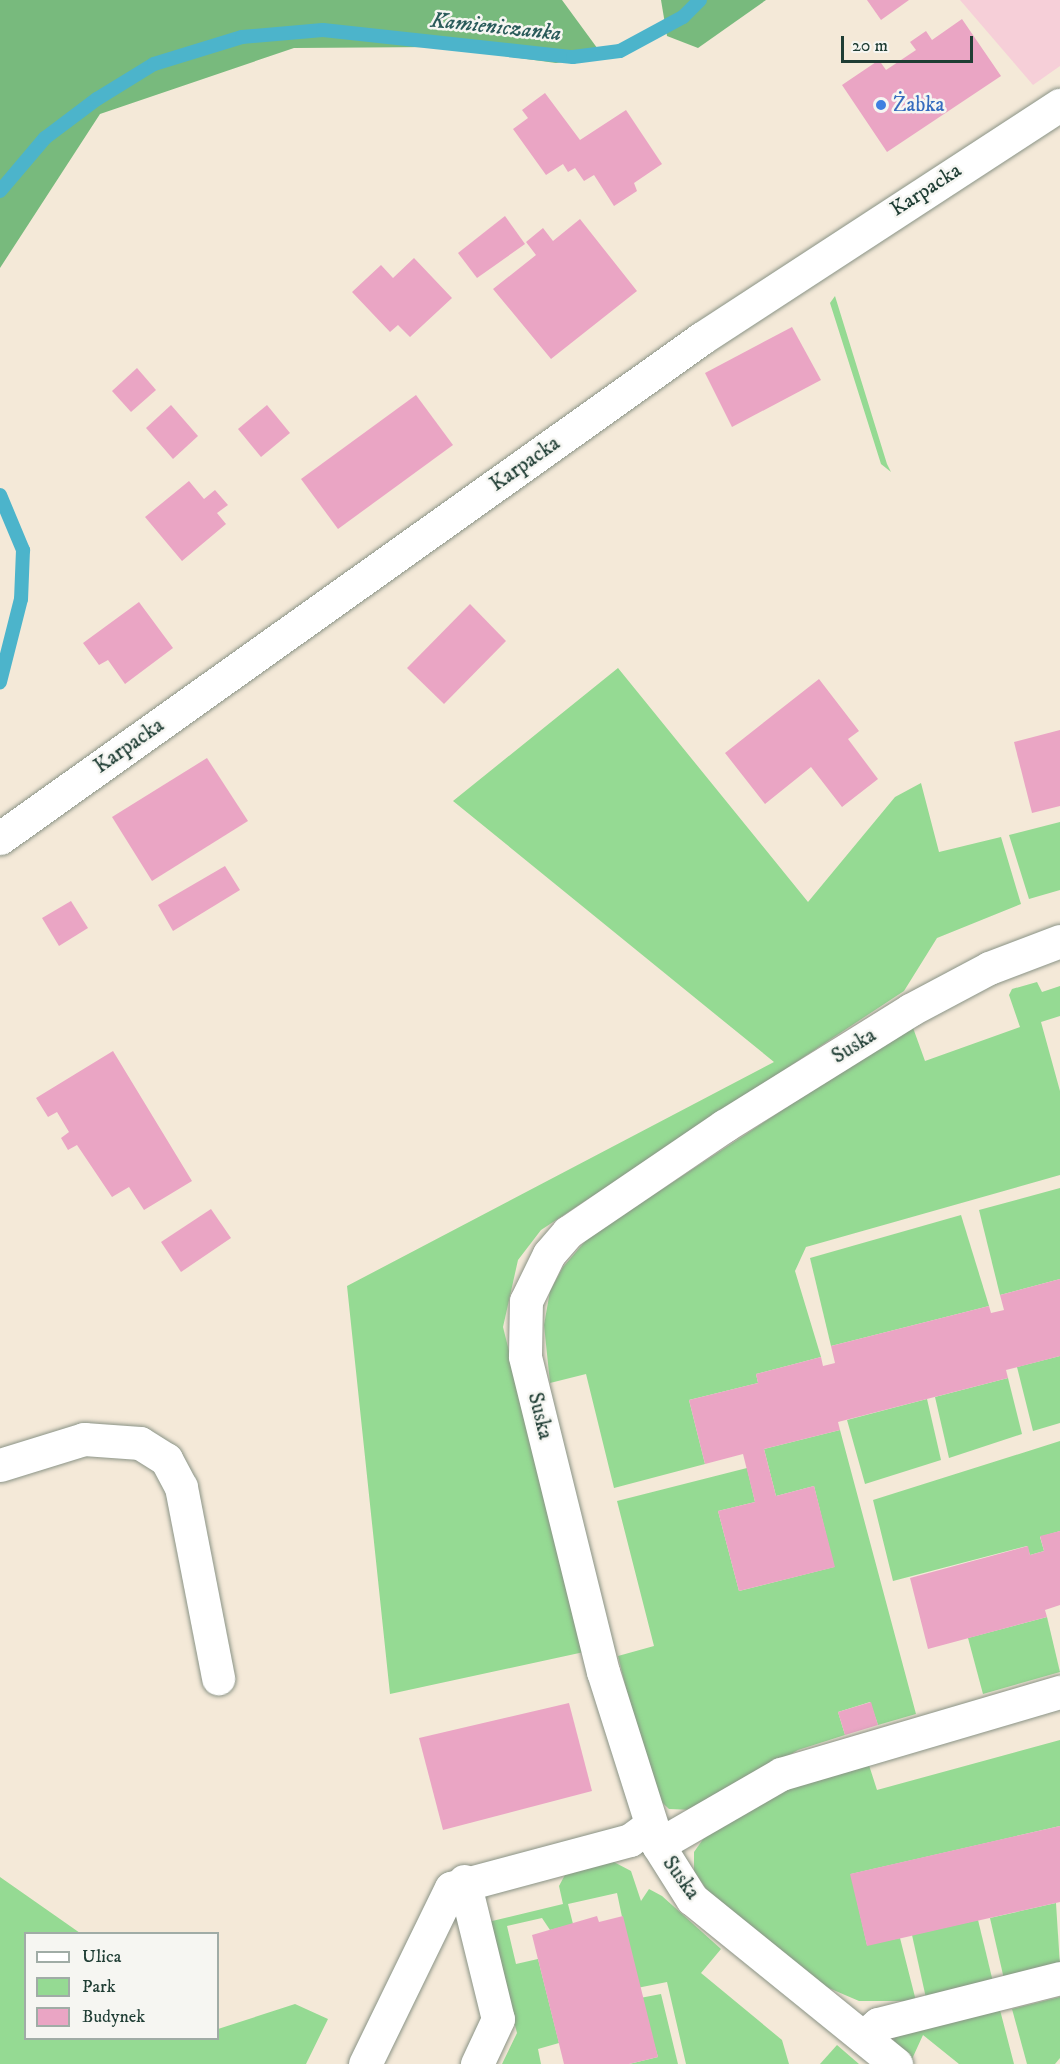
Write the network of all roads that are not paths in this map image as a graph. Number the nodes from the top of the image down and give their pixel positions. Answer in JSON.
{"nodes":[{"id":1,"x":1060,"y":105,"type":"edge"},
{"id":2,"x":0,"y":838,"type":"edge"},
{"id":3,"x":1060,"y":942,"type":"edge"},
{"id":4,"x":0,"y":1465,"type":"edge"},
{"id":5,"x":218,"y":1678,"type":"dead end"},
{"id":6,"x":1060,"y":1692,"type":"edge"},
{"id":7,"x":653,"y":1836,"type":"junction"},
{"id":8,"x":464,"y":1881,"type":"junction"},
{"id":9,"x":1060,"y":1978,"type":"edge"},
{"id":10,"x":863,"y":2037,"type":"junction"},
{"id":11,"x":365,"y":2064,"type":"edge"},
{"id":12,"x":477,"y":2064,"type":"edge"},
{"id":13,"x":896,"y":2064,"type":"edge"}],
"edges":[{"from":1,"to":2,"type":"street","name":"Karpacka"},
{"from":3,"to":7,"type":"street","name":"Suska"},
{"from":4,"to":5,"type":"street"},
{"from":6,"to":7,"type":"street"},
{"from":7,"to":8,"type":"street"},
{"from":7,"to":10,"type":"street","name":"Suska"},
{"from":8,"to":11,"type":"street"},
{"from":8,"to":12,"type":"street"},
{"from":9,"to":10,"type":"street"},
{"from":10,"to":13,"type":"street","name":"Suska"}]}
